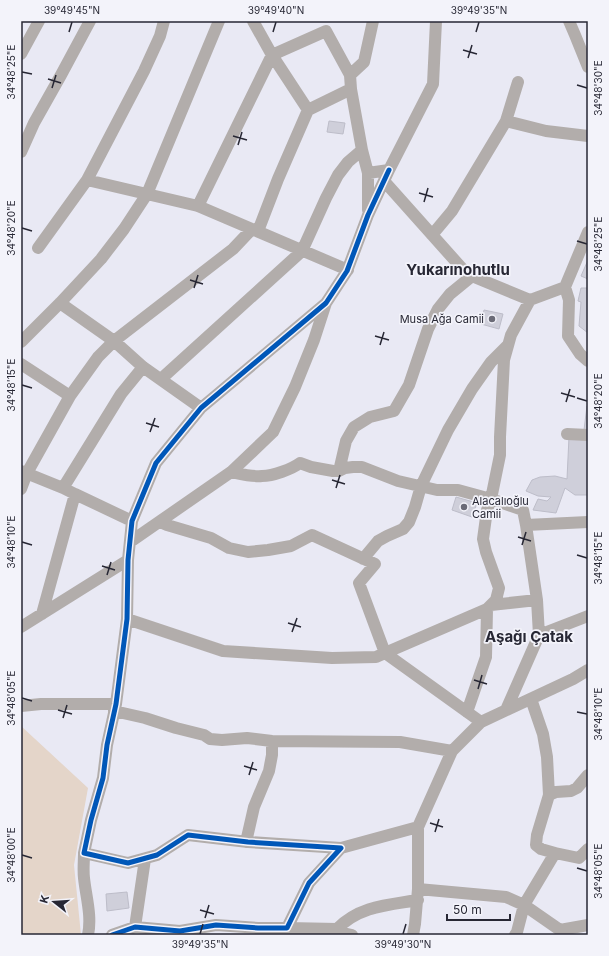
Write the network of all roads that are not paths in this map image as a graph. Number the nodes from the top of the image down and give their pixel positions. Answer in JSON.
{"nodes":[{"id":1,"x":39,"y":21,"type":"edge"},
{"id":2,"x":90,"y":21,"type":"edge"},
{"id":3,"x":164,"y":21,"type":"edge"},
{"id":4,"x":219,"y":21,"type":"edge"},
{"id":5,"x":254,"y":21,"type":"edge"},
{"id":6,"x":373,"y":21,"type":"edge"},
{"id":7,"x":433,"y":21,"type":"edge"},
{"id":8,"x":569,"y":21,"type":"edge"},
{"id":9,"x":324,"y":26,"type":"edge"},
{"id":10,"x":21,"y":54,"type":"edge"},
{"id":11,"x":272,"y":55,"type":"junction"},
{"id":12,"x":588,"y":67,"type":"edge"},
{"id":13,"x":350,"y":75,"type":"junction"},
{"id":14,"x":518,"y":82,"type":"dead end"},
{"id":15,"x":351,"y":89,"type":"junction"},
{"id":16,"x":308,"y":110,"type":"junction"},
{"id":17,"x":506,"y":121,"type":"junction"},
{"id":18,"x":588,"y":136,"type":"edge"},
{"id":19,"x":362,"y":150,"type":"junction"},
{"id":20,"x":21,"y":152,"type":"edge"},
{"id":21,"x":389,"y":170,"type":"junction"},
{"id":22,"x":368,"y":173,"type":"junction"},
{"id":23,"x":87,"y":180,"type":"junction"},
{"id":24,"x":384,"y":181,"type":"junction"},
{"id":25,"x":147,"y":194,"type":"junction"},
{"id":26,"x":198,"y":206,"type":"junction"},
{"id":27,"x":368,"y":215,"type":"junction"},
{"id":28,"x":255,"y":230,"type":"junction"},
{"id":29,"x":588,"y":232,"type":"edge"},
{"id":30,"x":432,"y":235,"type":"junction"},
{"id":31,"x":38,"y":248,"type":"dead end"},
{"id":32,"x":302,"y":251,"type":"junction"},
{"id":33,"x":348,"y":270,"type":"junction"},
{"id":34,"x":472,"y":276,"type":"junction"},
{"id":35,"x":565,"y":287,"type":"junction"},
{"id":36,"x":530,"y":300,"type":"junction"},
{"id":37,"x":60,"y":303,"type":"junction"},
{"id":38,"x":326,"y":303,"type":"junction"},
{"id":39,"x":114,"y":341,"type":"junction"},
{"id":40,"x":21,"y":342,"type":"edge"},
{"id":41,"x":508,"y":346,"type":"junction"},
{"id":42,"x":588,"y":361,"type":"edge"},
{"id":43,"x":21,"y":364,"type":"edge"},
{"id":44,"x":143,"y":367,"type":"junction"},
{"id":45,"x":161,"y":379,"type":"junction"},
{"id":46,"x":70,"y":396,"type":"junction"},
{"id":47,"x":201,"y":408,"type":"junction"},
{"id":48,"x":567,"y":434,"type":"dead end"},
{"id":49,"x":588,"y":435,"type":"edge"},
{"id":50,"x":338,"y":471,"type":"junction"},
{"id":51,"x":24,"y":472,"type":"edge"},
{"id":52,"x":231,"y":472,"type":"junction"},
{"id":53,"x":421,"y":486,"type":"junction"},
{"id":54,"x":63,"y":488,"type":"junction"},
{"id":55,"x":21,"y":489,"type":"edge"},
{"id":56,"x":75,"y":494,"type":"junction"},
{"id":57,"x":490,"y":498,"type":"junction"},
{"id":58,"x":132,"y":521,"type":"junction"},
{"id":59,"x":160,"y":522,"type":"junction"},
{"id":60,"x":588,"y":522,"type":"edge"},
{"id":61,"x":526,"y":525,"type":"junction"},
{"id":62,"x":130,"y":542,"type":"junction"},
{"id":63,"x":363,"y":559,"type":"junction"},
{"id":64,"x":128,"y":560,"type":"junction"},
{"id":65,"x":537,"y":600,"type":"junction"},
{"id":66,"x":489,"y":607,"type":"junction"},
{"id":67,"x":42,"y":614,"type":"junction"},
{"id":68,"x":588,"y":616,"type":"edge"},
{"id":69,"x":127,"y":619,"type":"junction"},
{"id":70,"x":21,"y":626,"type":"edge"},
{"id":71,"x":539,"y":635,"type":"junction"},
{"id":72,"x":385,"y":653,"type":"junction"},
{"id":73,"x":588,"y":670,"type":"edge"},
{"id":74,"x":531,"y":699,"type":"junction"},
{"id":75,"x":21,"y":706,"type":"edge"},
{"id":76,"x":115,"y":708,"type":"junction"},
{"id":77,"x":506,"y":710,"type":"junction"},
{"id":78,"x":466,"y":712,"type":"junction"},
{"id":79,"x":481,"y":722,"type":"junction"},
{"id":80,"x":272,"y":741,"type":"junction"},
{"id":81,"x":452,"y":751,"type":"junction"},
{"id":82,"x":588,"y":775,"type":"edge"},
{"id":83,"x":549,"y":795,"type":"junction"},
{"id":84,"x":418,"y":827,"type":"junction"},
{"id":85,"x":246,"y":842,"type":"junction"},
{"id":86,"x":342,"y":848,"type":"junction"},
{"id":87,"x":588,"y":849,"type":"edge"},
{"id":88,"x":84,"y":853,"type":"junction"},
{"id":89,"x":555,"y":853,"type":"junction"},
{"id":90,"x":145,"y":859,"type":"junction"},
{"id":91,"x":418,"y":895,"type":"junction"},
{"id":92,"x":524,"y":905,"type":"junction"},
{"id":93,"x":588,"y":925,"type":"edge"},
{"id":94,"x":135,"y":927,"type":"junction"},
{"id":95,"x":337,"y":929,"type":"junction"},
{"id":96,"x":281,"y":930,"type":"edge"},
{"id":97,"x":180,"y":933,"type":"edge"},
{"id":98,"x":88,"y":935,"type":"edge"},
{"id":99,"x":112,"y":935,"type":"edge"},
{"id":100,"x":352,"y":935,"type":"edge"},
{"id":101,"x":413,"y":935,"type":"edge"},
{"id":102,"x":515,"y":935,"type":"edge"}],
"edges":[{"from":1,"to":10,"type":"street"},
{"from":2,"to":20,"type":"street"},
{"from":3,"to":23,"type":"street"},
{"from":4,"to":25,"type":"street"},
{"from":5,"to":11,"type":"street"},
{"from":6,"to":13,"type":"street"},
{"from":7,"to":21,"type":"street"},
{"from":8,"to":12,"type":"street"},
{"from":9,"to":11,"type":"street"},
{"from":9,"to":13,"type":"street"},
{"from":11,"to":16,"type":"street"},
{"from":11,"to":26,"type":"street"},
{"from":13,"to":15,"type":"street"},
{"from":14,"to":17,"type":"street"},
{"from":15,"to":16,"type":"street"},
{"from":15,"to":19,"type":"street"},
{"from":16,"to":28,"type":"street"},
{"from":17,"to":18,"type":"street"},
{"from":17,"to":30,"type":"street"},
{"from":19,"to":22,"type":"street"},
{"from":19,"to":32,"type":"street"},
{"from":21,"to":22,"type":"street"},
{"from":21,"to":24,"type":"street"},
{"from":22,"to":27,"type":"street"},
{"from":23,"to":25,"type":"street"},
{"from":23,"to":31,"type":"street"},
{"from":24,"to":27,"type":"street"},
{"from":24,"to":30,"type":"street"},
{"from":25,"to":26,"type":"street"},
{"from":25,"to":37,"type":"street"},
{"from":26,"to":28,"type":"street"},
{"from":27,"to":33,"type":"street"},
{"from":28,"to":32,"type":"street"},
{"from":28,"to":39,"type":"street"},
{"from":29,"to":35,"type":"street"},
{"from":30,"to":34,"type":"street"},
{"from":32,"to":33,"type":"street"},
{"from":32,"to":45,"type":"street"},
{"from":33,"to":38,"type":"street"},
{"from":34,"to":36,"type":"street"},
{"from":34,"to":50,"type":"street"},
{"from":35,"to":36,"type":"street"},
{"from":35,"to":42,"type":"street"},
{"from":36,"to":41,"type":"street"},
{"from":37,"to":39,"type":"street"},
{"from":37,"to":40,"type":"street"},
{"from":38,"to":47,"type":"street"},
{"from":38,"to":52,"type":"street"},
{"from":39,"to":44,"type":"street"},
{"from":39,"to":46,"type":"street"},
{"from":41,"to":53,"type":"street"},
{"from":41,"to":57,"type":"street"},
{"from":43,"to":46,"type":"street"},
{"from":44,"to":45,"type":"street"},
{"from":44,"to":54,"type":"street"},
{"from":45,"to":47,"type":"street"},
{"from":46,"to":51,"type":"street"},
{"from":47,"to":58,"type":"street"},
{"from":48,"to":49,"type":"street"},
{"from":50,"to":52,"type":"street"},
{"from":50,"to":53,"type":"street"},
{"from":51,"to":54,"type":"street"},
{"from":51,"to":55,"type":"street"},
{"from":52,"to":59,"type":"street"},
{"from":53,"to":57,"type":"street"},
{"from":53,"to":63,"type":"street"},
{"from":54,"to":56,"type":"street"},
{"from":56,"to":58,"type":"street"},
{"from":56,"to":67,"type":"street"},
{"from":57,"to":61,"type":"street"},
{"from":57,"to":66,"type":"street"},
{"from":58,"to":62,"type":"street"},
{"from":59,"to":62,"type":"street"},
{"from":59,"to":63,"type":"street"},
{"from":60,"to":61,"type":"street"},
{"from":61,"to":65,"type":"street"},
{"from":62,"to":64,"type":"street"},
{"from":63,"to":72,"type":"street"},
{"from":64,"to":67,"type":"street"},
{"from":64,"to":69,"type":"street"},
{"from":65,"to":66,"type":"street"},
{"from":65,"to":71,"type":"street"},
{"from":66,"to":72,"type":"street"},
{"from":66,"to":78,"type":"street"},
{"from":67,"to":70,"type":"street"},
{"from":68,"to":71,"type":"street"},
{"from":69,"to":72,"type":"street"},
{"from":69,"to":76,"type":"street"},
{"from":71,"to":77,"type":"street"},
{"from":72,"to":78,"type":"street"},
{"from":73,"to":74,"type":"street"},
{"from":74,"to":77,"type":"street"},
{"from":74,"to":83,"type":"street"},
{"from":75,"to":76,"type":"street"},
{"from":76,"to":80,"type":"street"},
{"from":76,"to":88,"type":"street"},
{"from":77,"to":79,"type":"street"},
{"from":78,"to":79,"type":"street"},
{"from":79,"to":81,"type":"street"},
{"from":80,"to":81,"type":"street"},
{"from":80,"to":85,"type":"street"},
{"from":81,"to":84,"type":"street"},
{"from":82,"to":83,"type":"street"},
{"from":83,"to":89,"type":"street"},
{"from":84,"to":86,"type":"street"},
{"from":84,"to":91,"type":"street"},
{"from":85,"to":86,"type":"street"},
{"from":85,"to":90,"type":"street"},
{"from":86,"to":96,"type":"street"},
{"from":87,"to":89,"type":"street"},
{"from":88,"to":90,"type":"street"},
{"from":88,"to":98,"type":"street"},
{"from":89,"to":92,"type":"street"},
{"from":90,"to":94,"type":"street"},
{"from":91,"to":92,"type":"street"},
{"from":91,"to":95,"type":"street"},
{"from":91,"to":101,"type":"street"},
{"from":92,"to":93,"type":"street"},
{"from":92,"to":102,"type":"street"},
{"from":94,"to":97,"type":"street"},
{"from":94,"to":99,"type":"street"},
{"from":95,"to":96,"type":"street"},
{"from":95,"to":100,"type":"street"},
{"from":96,"to":97,"type":"street"}]}
